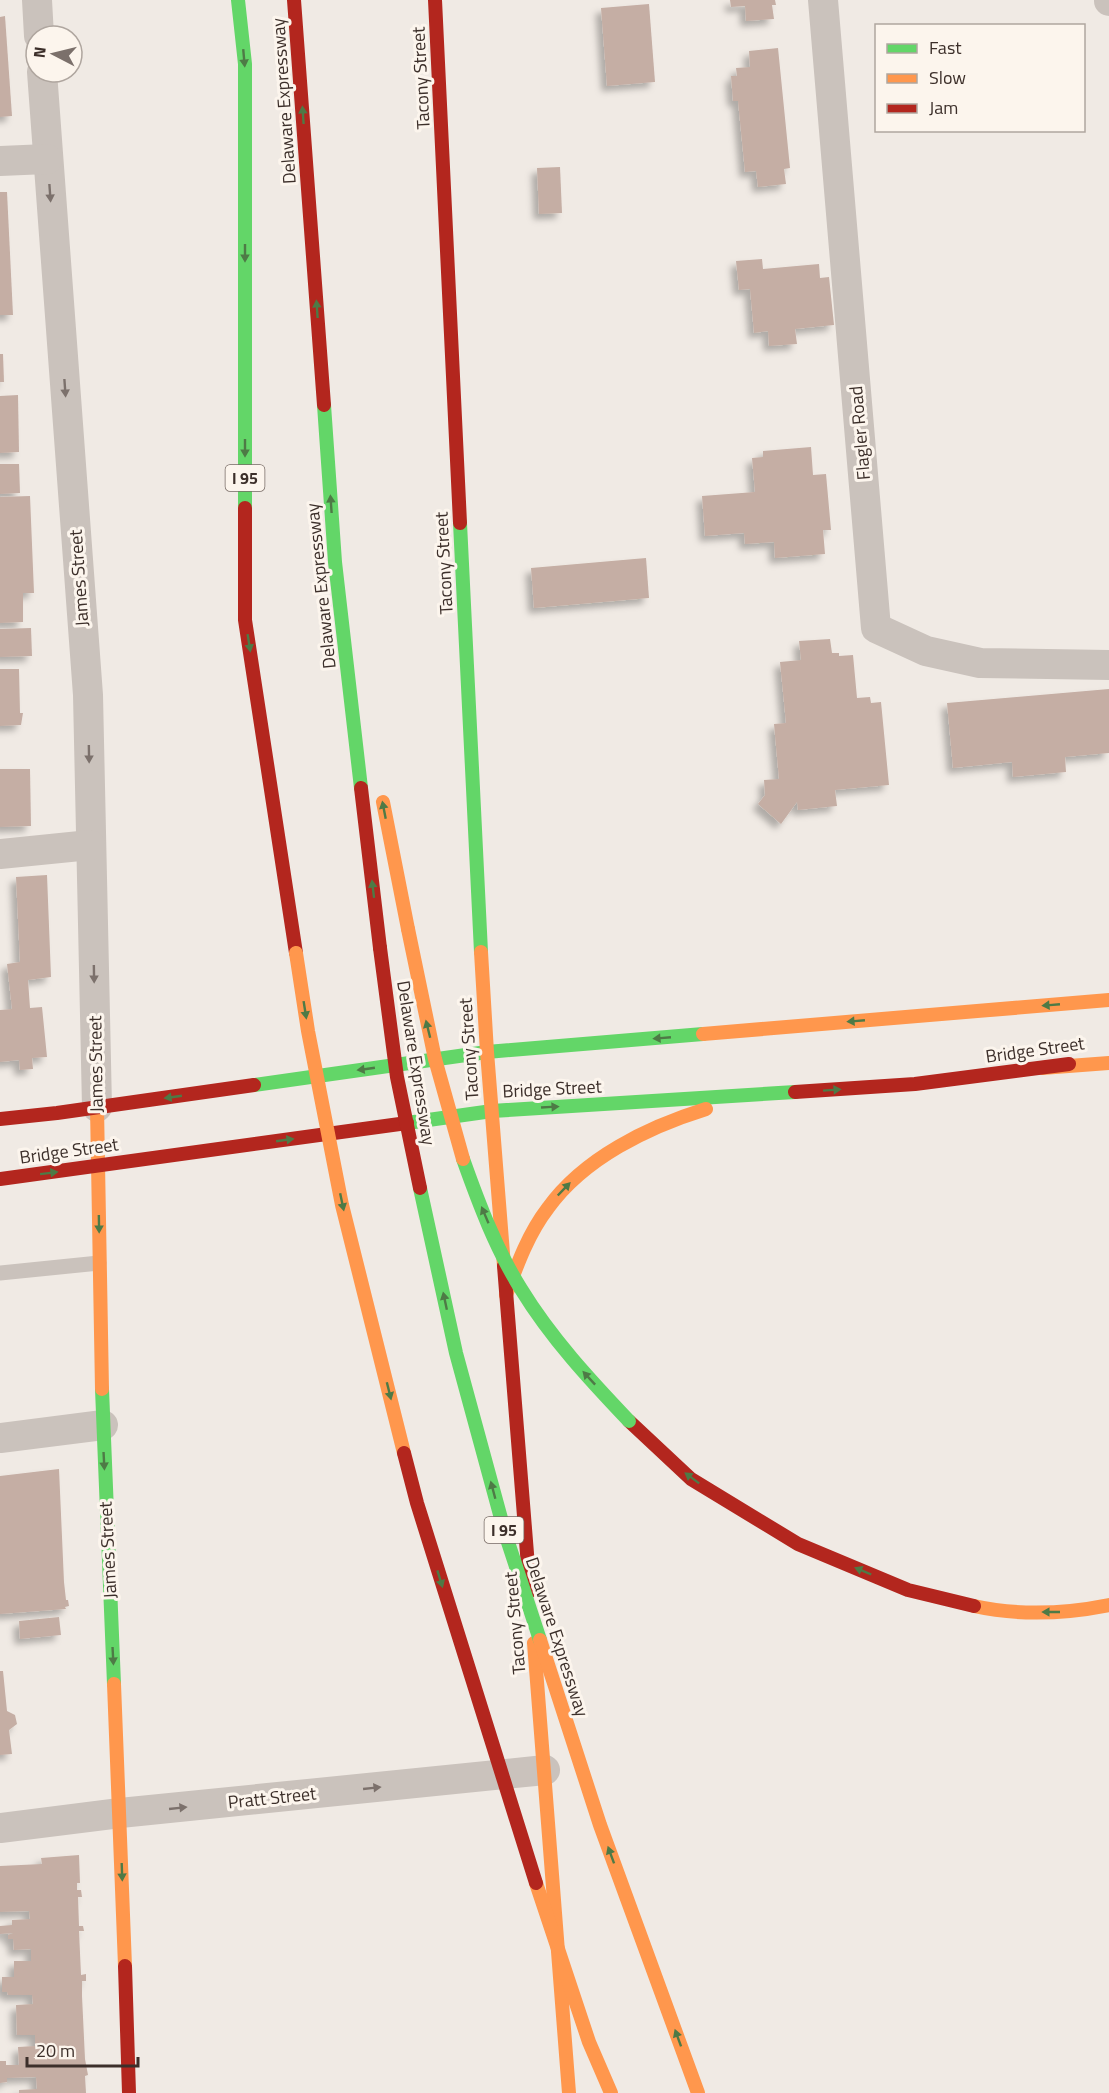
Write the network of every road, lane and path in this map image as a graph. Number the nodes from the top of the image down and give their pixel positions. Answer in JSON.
{"nodes":[{"id":1,"x":37,"y":0,"type":"edge"},
{"id":2,"x":238,"y":0,"type":"edge"},
{"id":3,"x":294,"y":0,"type":"edge"},
{"id":4,"x":435,"y":0,"type":"edge"},
{"id":5,"x":823,"y":0,"type":"edge"},
{"id":6,"x":38,"y":24,"type":"edge"},
{"id":7,"x":43,"y":84,"type":"edge"},
{"id":8,"x":47,"y":159,"type":"junction"},
{"id":9,"x":0,"y":161,"type":"edge"},
{"id":10,"x":335,"y":562,"type":"junction"},
{"id":11,"x":1109,"y":665,"type":"edge"},
{"id":12,"x":369,"y":734,"type":"dead end"},
{"id":13,"x":380,"y":791,"type":"dead end"},
{"id":14,"x":90,"y":845,"type":"junction"},
{"id":15,"x":0,"y":854,"type":"edge"},
{"id":16,"x":1109,"y":1000,"type":"edge"},
{"id":17,"x":487,"y":1052,"type":"junction"},
{"id":18,"x":1109,"y":1057,"type":"edge"},
{"id":19,"x":1109,"y":1063,"type":"edge"},
{"id":20,"x":1042,"y":1068,"type":"junction"},
{"id":21,"x":773,"y":1093,"type":"junction"},
{"id":22,"x":97,"y":1107,"type":"junction"},
{"id":23,"x":492,"y":1111,"type":"junction"},
{"id":24,"x":0,"y":1119,"type":"edge"},
{"id":25,"x":98,"y":1166,"type":"junction"},
{"id":26,"x":0,"y":1179,"type":"edge"},
{"id":27,"x":99,"y":1263,"type":"junction"},
{"id":28,"x":0,"y":1273,"type":"edge"},
{"id":29,"x":506,"y":1295,"type":"junction"},
{"id":30,"x":103,"y":1425,"type":"junction"},
{"id":31,"x":0,"y":1438,"type":"edge"},
{"id":32,"x":1109,"y":1605,"type":"edge"},
{"id":33,"x":545,"y":1770,"type":"junction"},
{"id":34,"x":120,"y":1813,"type":"junction"},
{"id":35,"x":0,"y":1828,"type":"edge"},
{"id":36,"x":129,"y":2093,"type":"edge"},
{"id":37,"x":569,"y":2093,"type":"edge"},
{"id":38,"x":611,"y":2093,"type":"edge"},
{"id":39,"x":698,"y":2093,"type":"edge"}],
"edges":[{"from":1,"to":6,"type":"street"},
{"from":2,"to":38,"type":"main road","name":"Delaware Expressway","number":"I 95","one_way":true,"bridge":true},
{"from":10,"to":3,"type":"main road","name":"Delaware Expressway","number":"I 95","one_way":true},
{"from":4,"to":17,"type":"main road","name":"Tacony Street"},
{"from":5,"to":11,"type":"street","name":"Flagler Road"},
{"from":7,"to":8,"type":"street","name":"James Street"},
{"from":8,"to":9,"type":"street"},
{"from":8,"to":14,"type":"street","name":"James Street","one_way":true},
{"from":10,"to":12,"type":"main road"},
{"from":39,"to":10,"type":"main road","name":"Delaware Expressway","number":"I 95","one_way":true,"bridge":true},
{"from":32,"to":13,"type":"main road","one_way":true,"bridge":true},
{"from":14,"to":15,"type":"street"},
{"from":14,"to":22,"type":"street","name":"James Street","one_way":true},
{"from":16,"to":17,"type":"main road","one_way":true},
{"from":17,"to":22,"type":"main road","one_way":true},
{"from":17,"to":23,"type":"main road","name":"Tacony Street"},
{"from":18,"to":20,"type":"main road","name":"Bridge Street"},
{"from":19,"to":20,"type":"main road"},
{"from":21,"to":20,"type":"main road","name":"Bridge Street","one_way":true},
{"from":23,"to":21,"type":"main road","name":"Bridge Street","one_way":true},
{"from":29,"to":21,"type":"main road","one_way":true},
{"from":22,"to":24,"type":"main road"},
{"from":22,"to":25,"type":"main road","name":"James Street"},
{"from":25,"to":23,"type":"main road","name":"Bridge Street","one_way":true},
{"from":23,"to":29,"type":"main road","name":"Tacony Street"},
{"from":26,"to":25,"type":"main road","name":"Bridge Street","one_way":true},
{"from":25,"to":27,"type":"main road","name":"James Street","one_way":true},
{"from":27,"to":28,"type":"lane"},
{"from":27,"to":30,"type":"main road","name":"James Street"},
{"from":29,"to":33,"type":"main road","name":"Tacony Street"},
{"from":30,"to":31,"type":"street"},
{"from":30,"to":34,"type":"main road","name":"James Street","one_way":true},
{"from":34,"to":33,"type":"street","name":"Pratt Street","one_way":true},
{"from":33,"to":37,"type":"main road","name":"Tacony Street"},
{"from":34,"to":35,"type":"street","name":"Pratt Street"},
{"from":34,"to":36,"type":"main road","name":"James Street","one_way":true}]}
